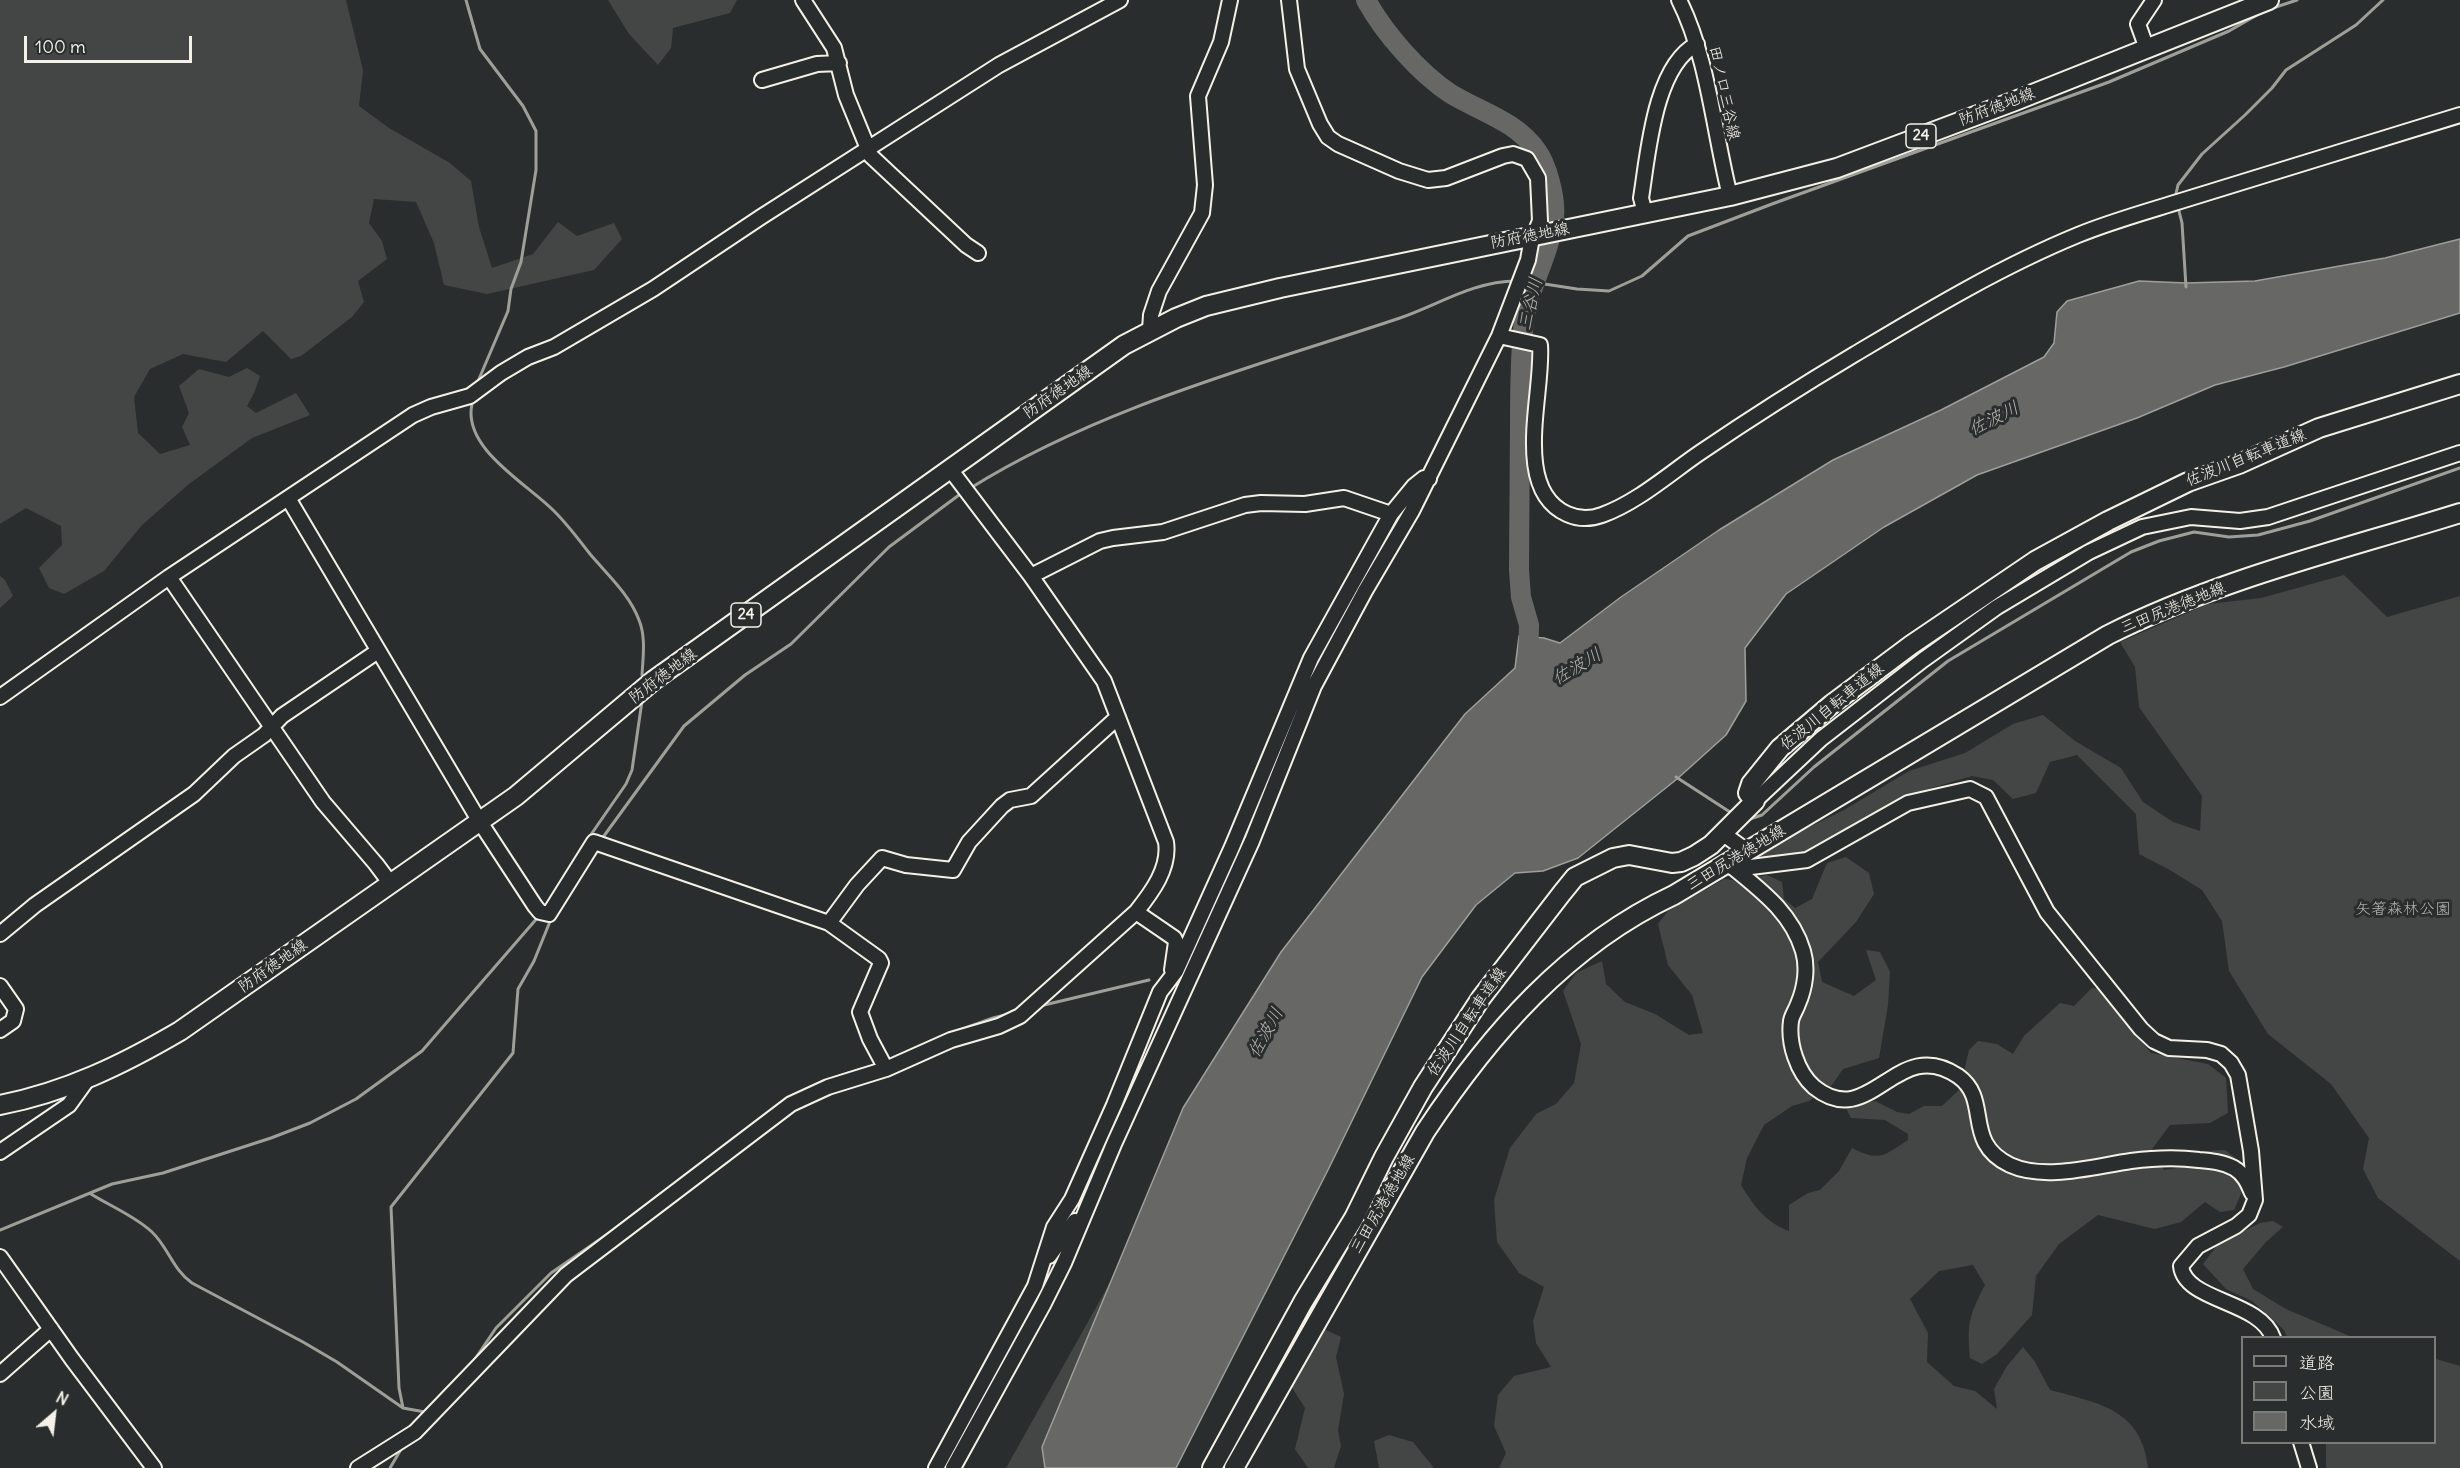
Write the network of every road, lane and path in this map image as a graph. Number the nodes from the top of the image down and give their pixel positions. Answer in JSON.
{"nodes":[{"id":1,"x":803,"y":0,"type":"edge"},
{"id":2,"x":1120,"y":0,"type":"edge"},
{"id":3,"x":1230,"y":0,"type":"edge"},
{"id":4,"x":1289,"y":0,"type":"edge"},
{"id":5,"x":1679,"y":0,"type":"edge"},
{"id":6,"x":2154,"y":0,"type":"edge"},
{"id":7,"x":2269,"y":0,"type":"edge"},
{"id":8,"x":1697,"y":44,"type":"junction"},
{"id":9,"x":2147,"y":49,"type":"junction"},
{"id":10,"x":839,"y":63,"type":"junction"},
{"id":11,"x":762,"y":80,"type":"dead end"},
{"id":12,"x":2460,"y":115,"type":"edge"},
{"id":13,"x":868,"y":149,"type":"junction"},
{"id":14,"x":1730,"y":196,"type":"junction"},
{"id":15,"x":1645,"y":213,"type":"junction"},
{"id":16,"x":1538,"y":234,"type":"junction"},
{"id":17,"x":978,"y":253,"type":"dead end"},
{"id":18,"x":1150,"y":330,"type":"junction"},
{"id":19,"x":1506,"y":339,"type":"junction"},
{"id":20,"x":2460,"y":384,"type":"edge"},
{"id":21,"x":2460,"y":453,"type":"edge"},
{"id":22,"x":950,"y":469,"type":"junction"},
{"id":23,"x":1429,"y":479,"type":"junction"},
{"id":24,"x":288,"y":498,"type":"junction"},
{"id":25,"x":2460,"y":513,"type":"edge"},
{"id":26,"x":1391,"y":514,"type":"junction"},
{"id":27,"x":1031,"y":576,"type":"junction"},
{"id":28,"x":169,"y":577,"type":"junction"},
{"id":29,"x":378,"y":651,"type":"junction"},
{"id":30,"x":0,"y":697,"type":"edge"},
{"id":31,"x":1118,"y":717,"type":"junction"},
{"id":32,"x":271,"y":727,"type":"junction"},
{"id":33,"x":1752,"y":804,"type":"junction"},
{"id":34,"x":480,"y":822,"type":"junction"},
{"id":35,"x":1726,"y":829,"type":"junction"},
{"id":36,"x":1747,"y":851,"type":"junction"},
{"id":37,"x":1730,"y":866,"type":"junction"},
{"id":38,"x":391,"y":884,"type":"junction"},
{"id":39,"x":1136,"y":912,"type":"junction"},
{"id":40,"x":829,"y":923,"type":"junction"},
{"id":41,"x":0,"y":934,"type":"edge"},
{"id":42,"x":1170,"y":978,"type":"junction"},
{"id":43,"x":0,"y":986,"type":"edge"},
{"id":44,"x":0,"y":1030,"type":"edge"},
{"id":45,"x":1160,"y":1040,"type":"junction"},
{"id":46,"x":884,"y":1064,"type":"junction"},
{"id":47,"x":87,"y":1080,"type":"junction"},
{"id":48,"x":0,"y":1105,"type":"edge"},
{"id":49,"x":0,"y":1152,"type":"edge"},
{"id":50,"x":2255,"y":1200,"type":"junction"},
{"id":51,"x":1081,"y":1219,"type":"junction"},
{"id":52,"x":0,"y":1257,"type":"edge"},
{"id":53,"x":1045,"y":1259,"type":"junction"},
{"id":54,"x":1303,"y":1302,"type":"junction"},
{"id":55,"x":1322,"y":1312,"type":"junction"},
{"id":56,"x":51,"y":1329,"type":"junction"},
{"id":57,"x":2272,"y":1336,"type":"edge"},
{"id":58,"x":0,"y":1374,"type":"edge"},
{"id":59,"x":2301,"y":1444,"type":"edge"},
{"id":60,"x":154,"y":1468,"type":"edge"},
{"id":61,"x":358,"y":1468,"type":"edge"},
{"id":62,"x":936,"y":1468,"type":"edge"},
{"id":63,"x":953,"y":1468,"type":"edge"},
{"id":64,"x":1212,"y":1468,"type":"edge"},
{"id":65,"x":1234,"y":1468,"type":"edge"},
{"id":66,"x":2308,"y":1468,"type":"edge"}],
"edges":[{"from":1,"to":10,"type":"street"},
{"from":2,"to":13,"type":"street"},
{"from":3,"to":18,"type":"street"},
{"from":4,"to":16,"type":"street"},
{"from":5,"to":8,"type":"street","name":"田ノ口三谷線"},
{"from":6,"to":9,"type":"street"},
{"from":7,"to":9,"type":"main road","name":"防府徳地線","number":"24"},
{"from":8,"to":14,"type":"street","name":"田ノ口三谷線"},
{"from":8,"to":15,"type":"street"},
{"from":9,"to":14,"type":"main road","name":"防府徳地線","number":"24"},
{"from":10,"to":11,"type":"street"},
{"from":10,"to":13,"type":"street"},
{"from":12,"to":19,"type":"street"},
{"from":13,"to":17,"type":"street"},
{"from":13,"to":24,"type":"street"},
{"from":14,"to":15,"type":"main road","name":"防府徳地線","number":"24"},
{"from":15,"to":16,"type":"main road","name":"防府徳地線","number":"24"},
{"from":16,"to":18,"type":"main road","name":"防府徳地線","number":"24"},
{"from":16,"to":19,"type":"street"},
{"from":18,"to":22,"type":"main road","name":"防府徳地線","number":"24"},
{"from":19,"to":23,"type":"street"},
{"from":20,"to":33,"type":"main road","name":"佐波川自転車道線"},
{"from":21,"to":33,"type":"street"},
{"from":22,"to":27,"type":"street"},
{"from":22,"to":34,"type":"main road","name":"防府徳地線","number":"24"},
{"from":23,"to":26,"type":"street"},
{"from":23,"to":45,"type":"street"},
{"from":24,"to":28,"type":"street"},
{"from":24,"to":29,"type":"street"},
{"from":25,"to":36,"type":"main road","name":"三田尻港徳地線"},
{"from":26,"to":27,"type":"street"},
{"from":26,"to":42,"type":"street"},
{"from":27,"to":31,"type":"street"},
{"from":28,"to":30,"type":"street"},
{"from":28,"to":32,"type":"street"},
{"from":29,"to":32,"type":"street"},
{"from":29,"to":34,"type":"street"},
{"from":31,"to":39,"type":"street"},
{"from":31,"to":40,"type":"street"},
{"from":32,"to":38,"type":"street"},
{"from":32,"to":41,"type":"street"},
{"from":33,"to":35,"type":"main road","name":"佐波川自転車道線"},
{"from":34,"to":38,"type":"main road","name":"防府徳地線","number":"24"},
{"from":34,"to":40,"type":"street"},
{"from":35,"to":36,"type":"street"},
{"from":35,"to":54,"type":"main road","name":"佐波川自転車道線"},
{"from":36,"to":37,"type":"main road","name":"三田尻港徳地線"},
{"from":37,"to":50,"type":"street"},
{"from":37,"to":50,"type":"street"},
{"from":37,"to":55,"type":"main road","name":"三田尻港徳地線"},
{"from":38,"to":47,"type":"main road","name":"防府徳地線","number":"24"},
{"from":39,"to":42,"type":"street"},
{"from":39,"to":46,"type":"street"},
{"from":40,"to":46,"type":"street"},
{"from":42,"to":45,"type":"street"},
{"from":42,"to":53,"type":"street"},
{"from":43,"to":44,"type":"street"},
{"from":45,"to":51,"type":"street"},
{"from":46,"to":61,"type":"street"},
{"from":47,"to":48,"type":"main road","name":"防府徳地線","number":"24"},
{"from":47,"to":49,"type":"street"},
{"from":50,"to":57,"type":"street"},
{"from":51,"to":53,"type":"street"},
{"from":51,"to":63,"type":"street"},
{"from":52,"to":56,"type":"street"},
{"from":53,"to":62,"type":"street"},
{"from":54,"to":55,"type":"street"},
{"from":54,"to":64,"type":"main road","name":"佐波川自転車道線"},
{"from":55,"to":65,"type":"main road","name":"三田尻港徳地線"},
{"from":56,"to":58,"type":"street"},
{"from":56,"to":60,"type":"street"},
{"from":59,"to":66,"type":"street"}]}
